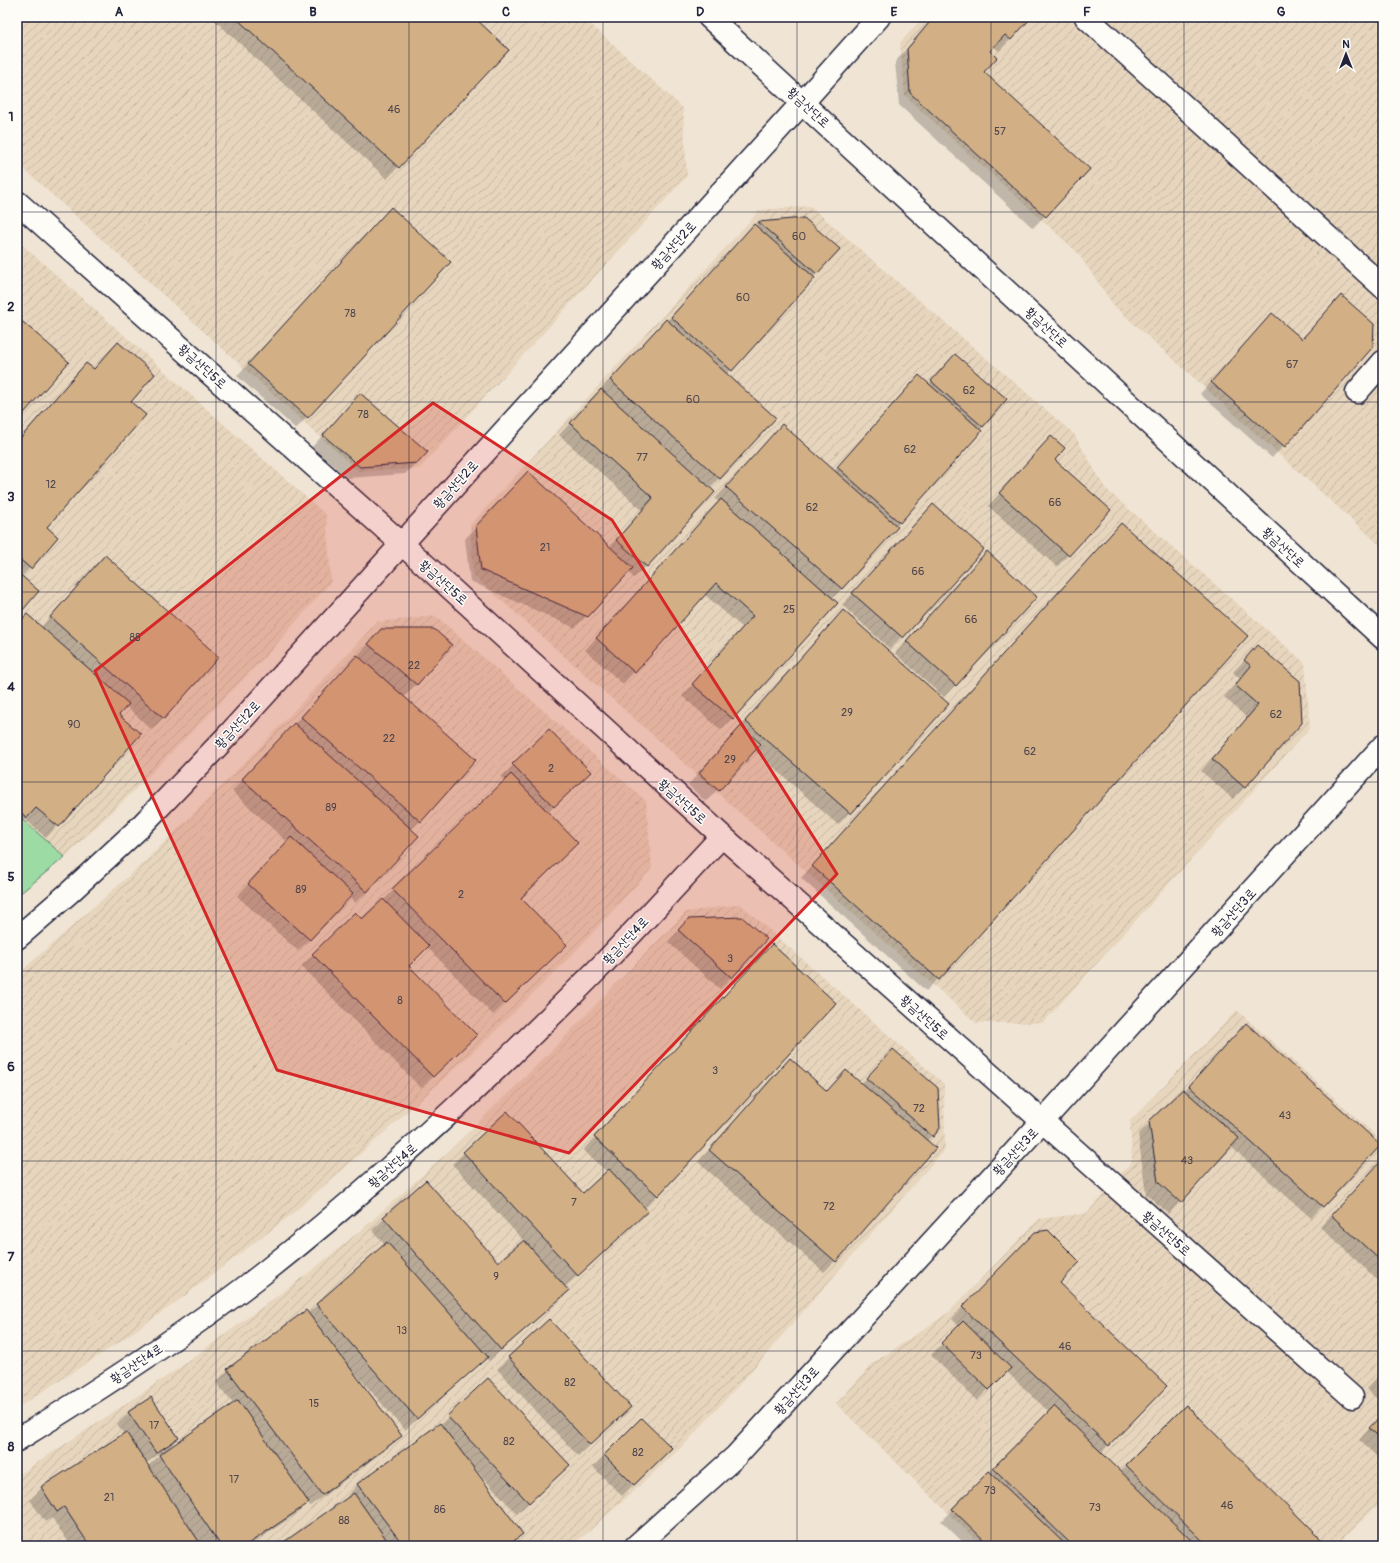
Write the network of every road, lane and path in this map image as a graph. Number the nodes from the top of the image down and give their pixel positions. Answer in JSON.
{"nodes":[{"id":1,"x":709,"y":17,"type":"edge"},
{"id":2,"x":879,"y":17,"type":"edge"},
{"id":3,"x":1086,"y":17,"type":"edge"},
{"id":4,"x":803,"y":102,"type":"junction"},
{"id":5,"x":17,"y":202,"type":"edge"},
{"id":6,"x":1383,"y":287,"type":"edge"},
{"id":7,"x":1383,"y":362,"type":"edge"},
{"id":8,"x":1357,"y":392,"type":"dead end"},
{"id":9,"x":401,"y":543,"type":"junction"},
{"id":10,"x":1383,"y":638,"type":"edge"},
{"id":11,"x":1383,"y":746,"type":"edge"},
{"id":12,"x":722,"y":836,"type":"junction"},
{"id":13,"x":17,"y":938,"type":"edge"},
{"id":14,"x":1042,"y":1122,"type":"junction"},
{"id":15,"x":1352,"y":1398,"type":"dead end"},
{"id":16,"x":17,"y":1440,"type":"edge"},
{"id":17,"x":636,"y":1546,"type":"edge"}],
"edges":[{"from":1,"to":4,"type":"street","name":"황금산단로"},
{"from":2,"to":4,"type":"street","name":"황금산단2로"},
{"from":3,"to":6,"type":"street"},
{"from":4,"to":9,"type":"street","name":"황금산단2로"},
{"from":4,"to":10,"type":"street","name":"황금산단로"},
{"from":5,"to":9,"type":"street","name":"황금산단5로"},
{"from":7,"to":8,"type":"street"},
{"from":9,"to":12,"type":"street","name":"황금산단5로"},
{"from":9,"to":13,"type":"street","name":"황금산단2로"},
{"from":11,"to":14,"type":"street","name":"황금산단3로"},
{"from":12,"to":14,"type":"street","name":"황금산단5로"},
{"from":12,"to":16,"type":"street","name":"황금산단4로"},
{"from":14,"to":15,"type":"street","name":"황금산단5로"},
{"from":14,"to":17,"type":"street","name":"황금산단3로"}]}
